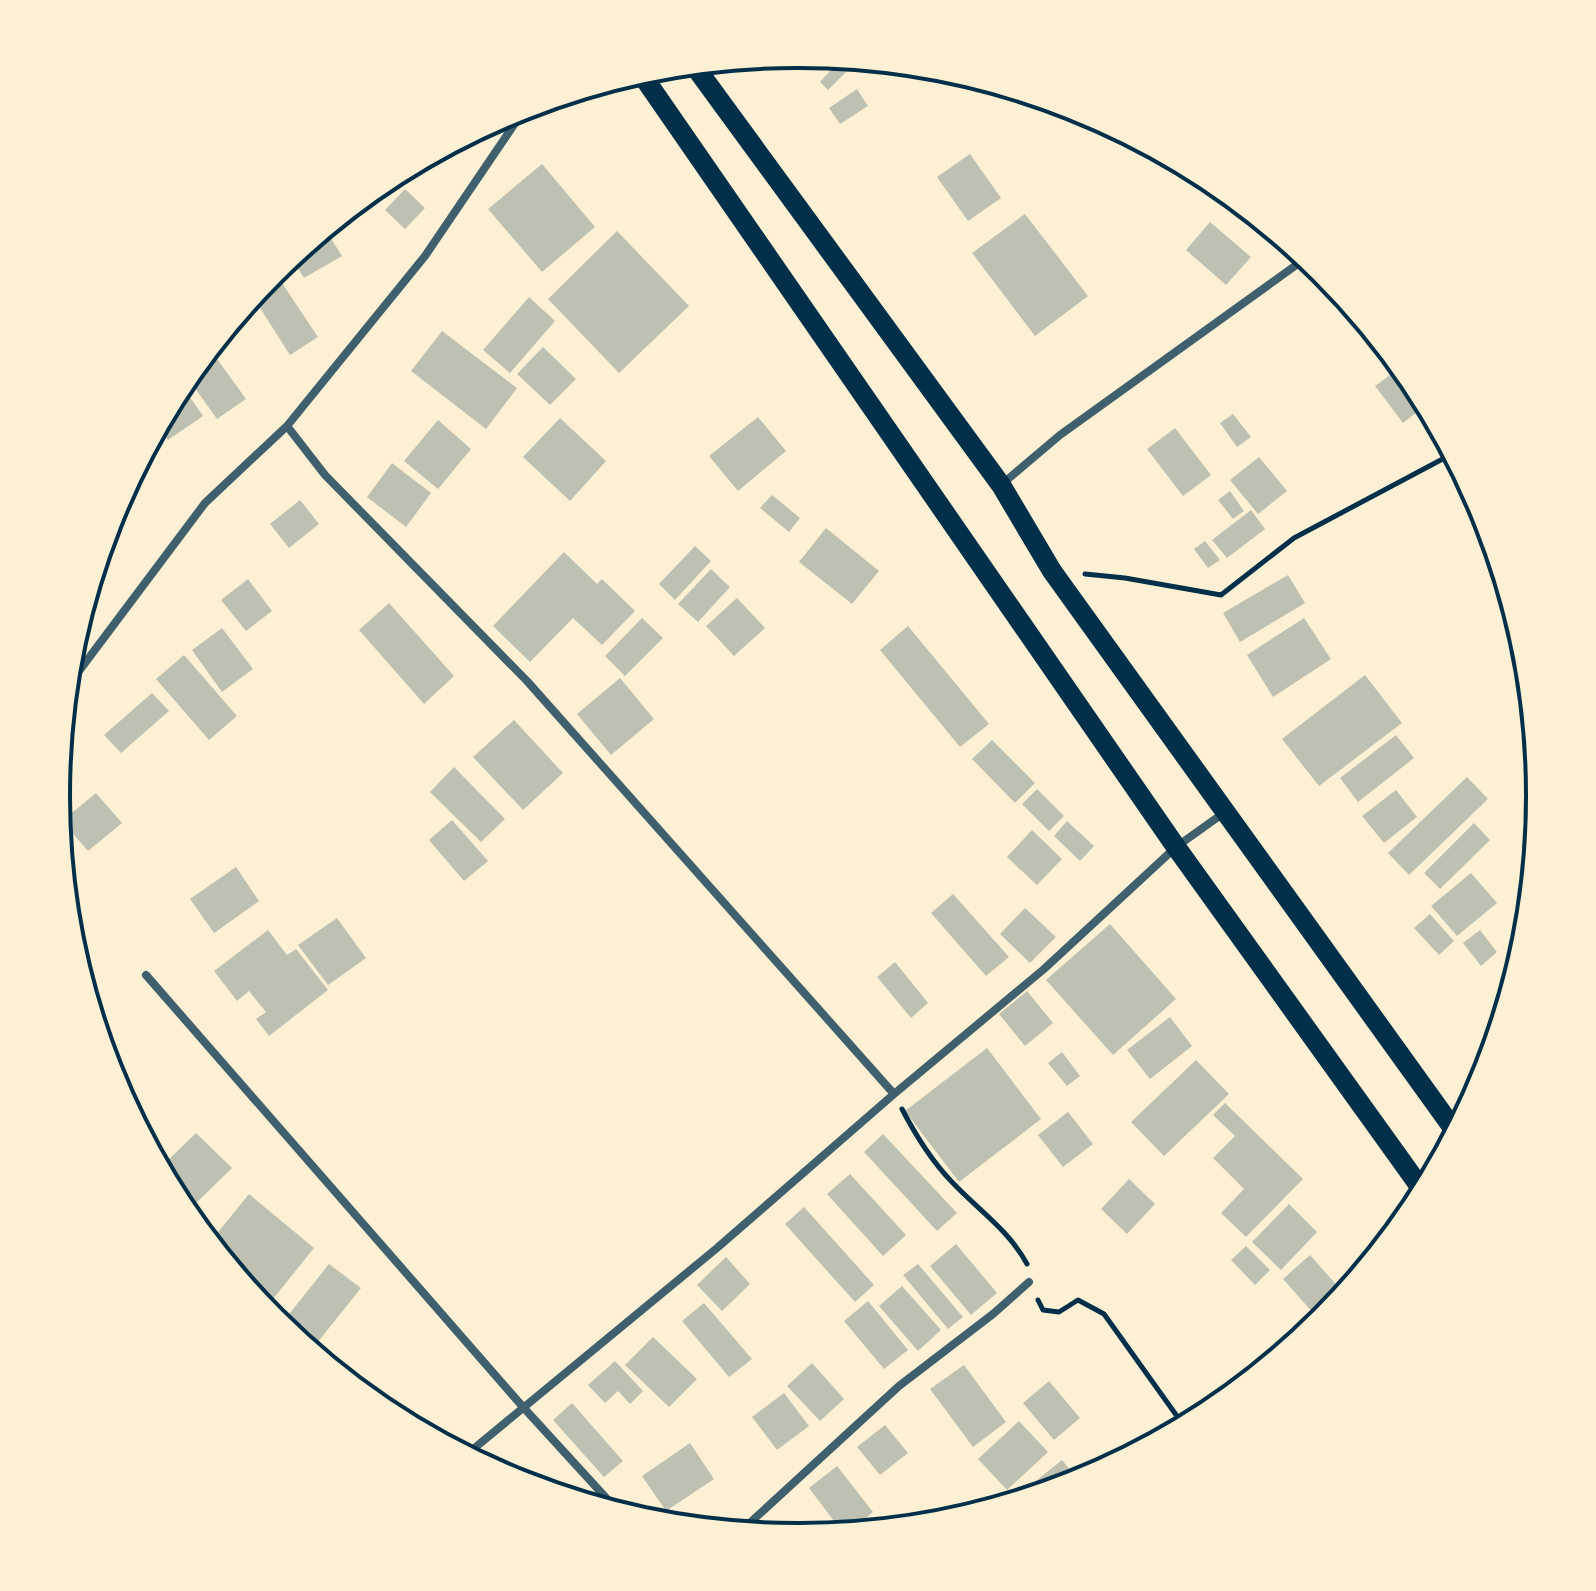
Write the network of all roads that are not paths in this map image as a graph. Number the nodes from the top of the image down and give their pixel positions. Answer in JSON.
{"nodes":[{"id":1,"x":701,"y":74,"type":"edge"},
{"id":2,"x":648,"y":84,"type":"edge"},
{"id":3,"x":513,"y":126,"type":"edge"},
{"id":4,"x":1296,"y":266,"type":"edge"},
{"id":5,"x":287,"y":426,"type":"junction"},
{"id":6,"x":1001,"y":485,"type":"junction"},
{"id":7,"x":82,"y":667,"type":"edge"},
{"id":8,"x":1225,"y":812,"type":"junction"},
{"id":9,"x":1176,"y":847,"type":"junction"},
{"id":10,"x":146,"y":975,"type":"dead end"},
{"id":11,"x":894,"y":1094,"type":"junction"},
{"id":12,"x":1448,"y":1121,"type":"edge"},
{"id":13,"x":1415,"y":1180,"type":"edge"},
{"id":14,"x":1029,"y":1282,"type":"dead end"},
{"id":15,"x":523,"y":1407,"type":"junction"},
{"id":16,"x":475,"y":1447,"type":"edge"},
{"id":17,"x":605,"y":1496,"type":"edge"},
{"id":18,"x":752,"y":1521,"type":"edge"}],
"edges":[{"from":1,"to":6,"type":"main road"},
{"from":2,"to":9,"type":"main road"},
{"from":3,"to":5,"type":"street"},
{"from":4,"to":6,"type":"street"},
{"from":5,"to":7,"type":"street"},
{"from":5,"to":11,"type":"street"},
{"from":6,"to":8,"type":"main road"},
{"from":8,"to":9,"type":"street"},
{"from":8,"to":12,"type":"main road"},
{"from":9,"to":11,"type":"street"},
{"from":9,"to":13,"type":"main road"},
{"from":10,"to":15,"type":"street"},
{"from":11,"to":15,"type":"street"},
{"from":14,"to":18,"type":"street"},
{"from":15,"to":16,"type":"street"},
{"from":15,"to":17,"type":"street"}]}
